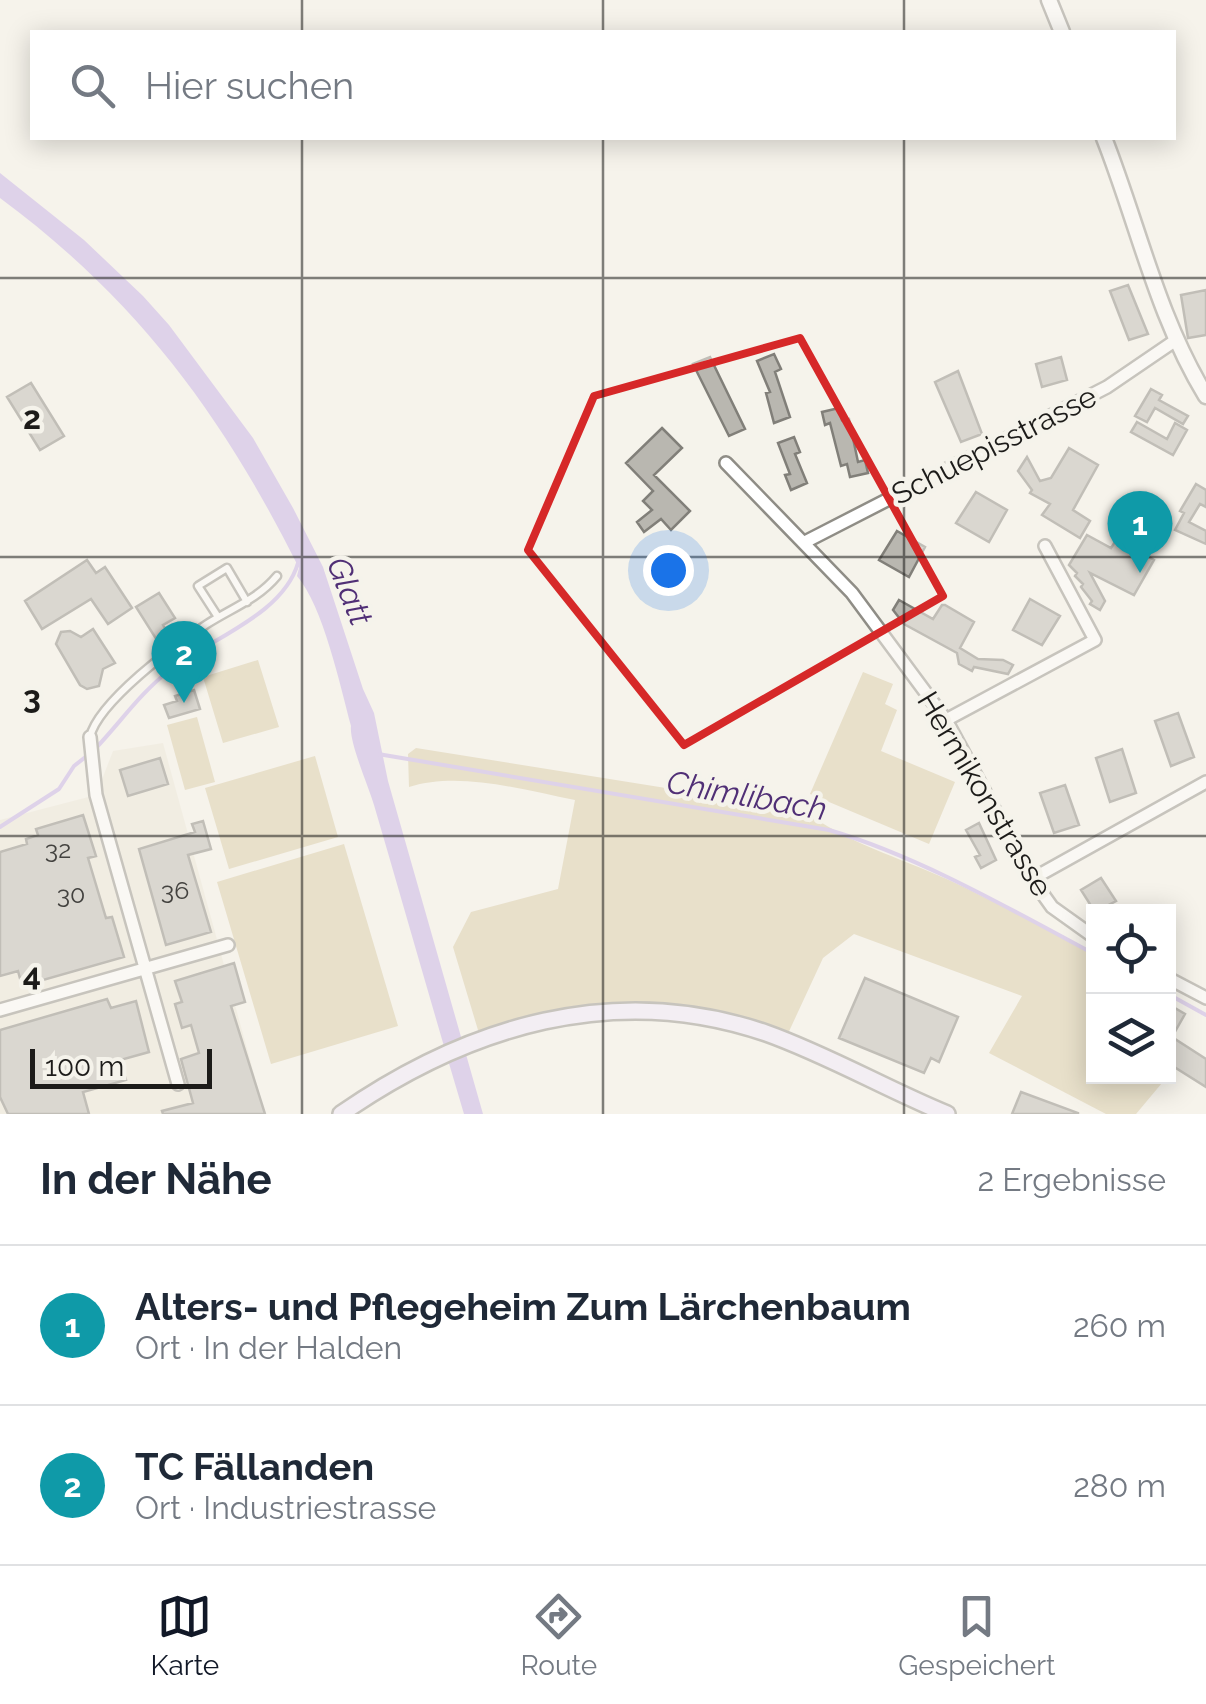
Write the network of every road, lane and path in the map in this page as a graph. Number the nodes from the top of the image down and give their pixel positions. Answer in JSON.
{"nodes":[{"id":1,"x":1049,"y":0,"type":"edge"},
{"id":2,"x":1061,"y":30,"type":"edge"},
{"id":3,"x":1105,"y":140,"type":"edge"},
{"id":4,"x":1176,"y":340,"type":"junction"},
{"id":5,"x":1206,"y":396,"type":"edge"},
{"id":6,"x":726,"y":463,"type":"dead end"},
{"id":7,"x":805,"y":542,"type":"junction"},
{"id":8,"x":1046,"y":546,"type":"dead end"},
{"id":9,"x":277,"y":576,"type":"dead end"},
{"id":10,"x":248,"y":602,"type":"junction"},
{"id":11,"x":218,"y":617,"type":"junction"},
{"id":12,"x":946,"y":720,"type":"junction"},
{"id":13,"x":91,"y":747,"type":"joint"},
{"id":14,"x":1206,"y":782,"type":"edge"},
{"id":15,"x":1032,"y":879,"type":"junction"},
{"id":16,"x":1086,"y":930,"type":"edge"},
{"id":17,"x":228,"y":945,"type":"dead end"},
{"id":18,"x":146,"y":968,"type":"junction"},
{"id":19,"x":1176,"y":982,"type":"edge"},
{"id":20,"x":1206,"y":998,"type":"edge"},
{"id":21,"x":0,"y":1010,"type":"edge"},
{"id":22,"x":178,"y":1084,"type":"dead end"},
{"id":23,"x":341,"y":1114,"type":"edge"},
{"id":24,"x":947,"y":1114,"type":"edge"}],
"edges":[{"from":1,"to":2,"type":"street"},
{"from":3,"to":4,"type":"street"},
{"from":4,"to":5,"type":"street"},
{"from":4,"to":7,"type":"street","name":"Schuepisstrasse"},
{"from":6,"to":7,"type":"street","name":"Hermikonstrasse"},
{"from":7,"to":12,"type":"street","name":"Hermikonstrasse"},
{"from":8,"to":12,"type":"street"},
{"from":9,"to":10,"type":"lane"},
{"from":10,"to":11,"type":"lane"},
{"from":10,"to":11,"type":"lane"},
{"from":11,"to":13,"type":"lane"},
{"from":12,"to":15,"type":"street","name":"Hermikonstrasse"},
{"from":13,"to":18,"type":"street"},
{"from":14,"to":15,"type":"street"},
{"from":15,"to":16,"type":"street","name":"Hermikonstrasse"},
{"from":17,"to":18,"type":"street"},
{"from":18,"to":21,"type":"street"},
{"from":18,"to":22,"type":"street"},
{"from":19,"to":20,"type":"street"},
{"from":23,"to":24,"type":"main road"}]}
